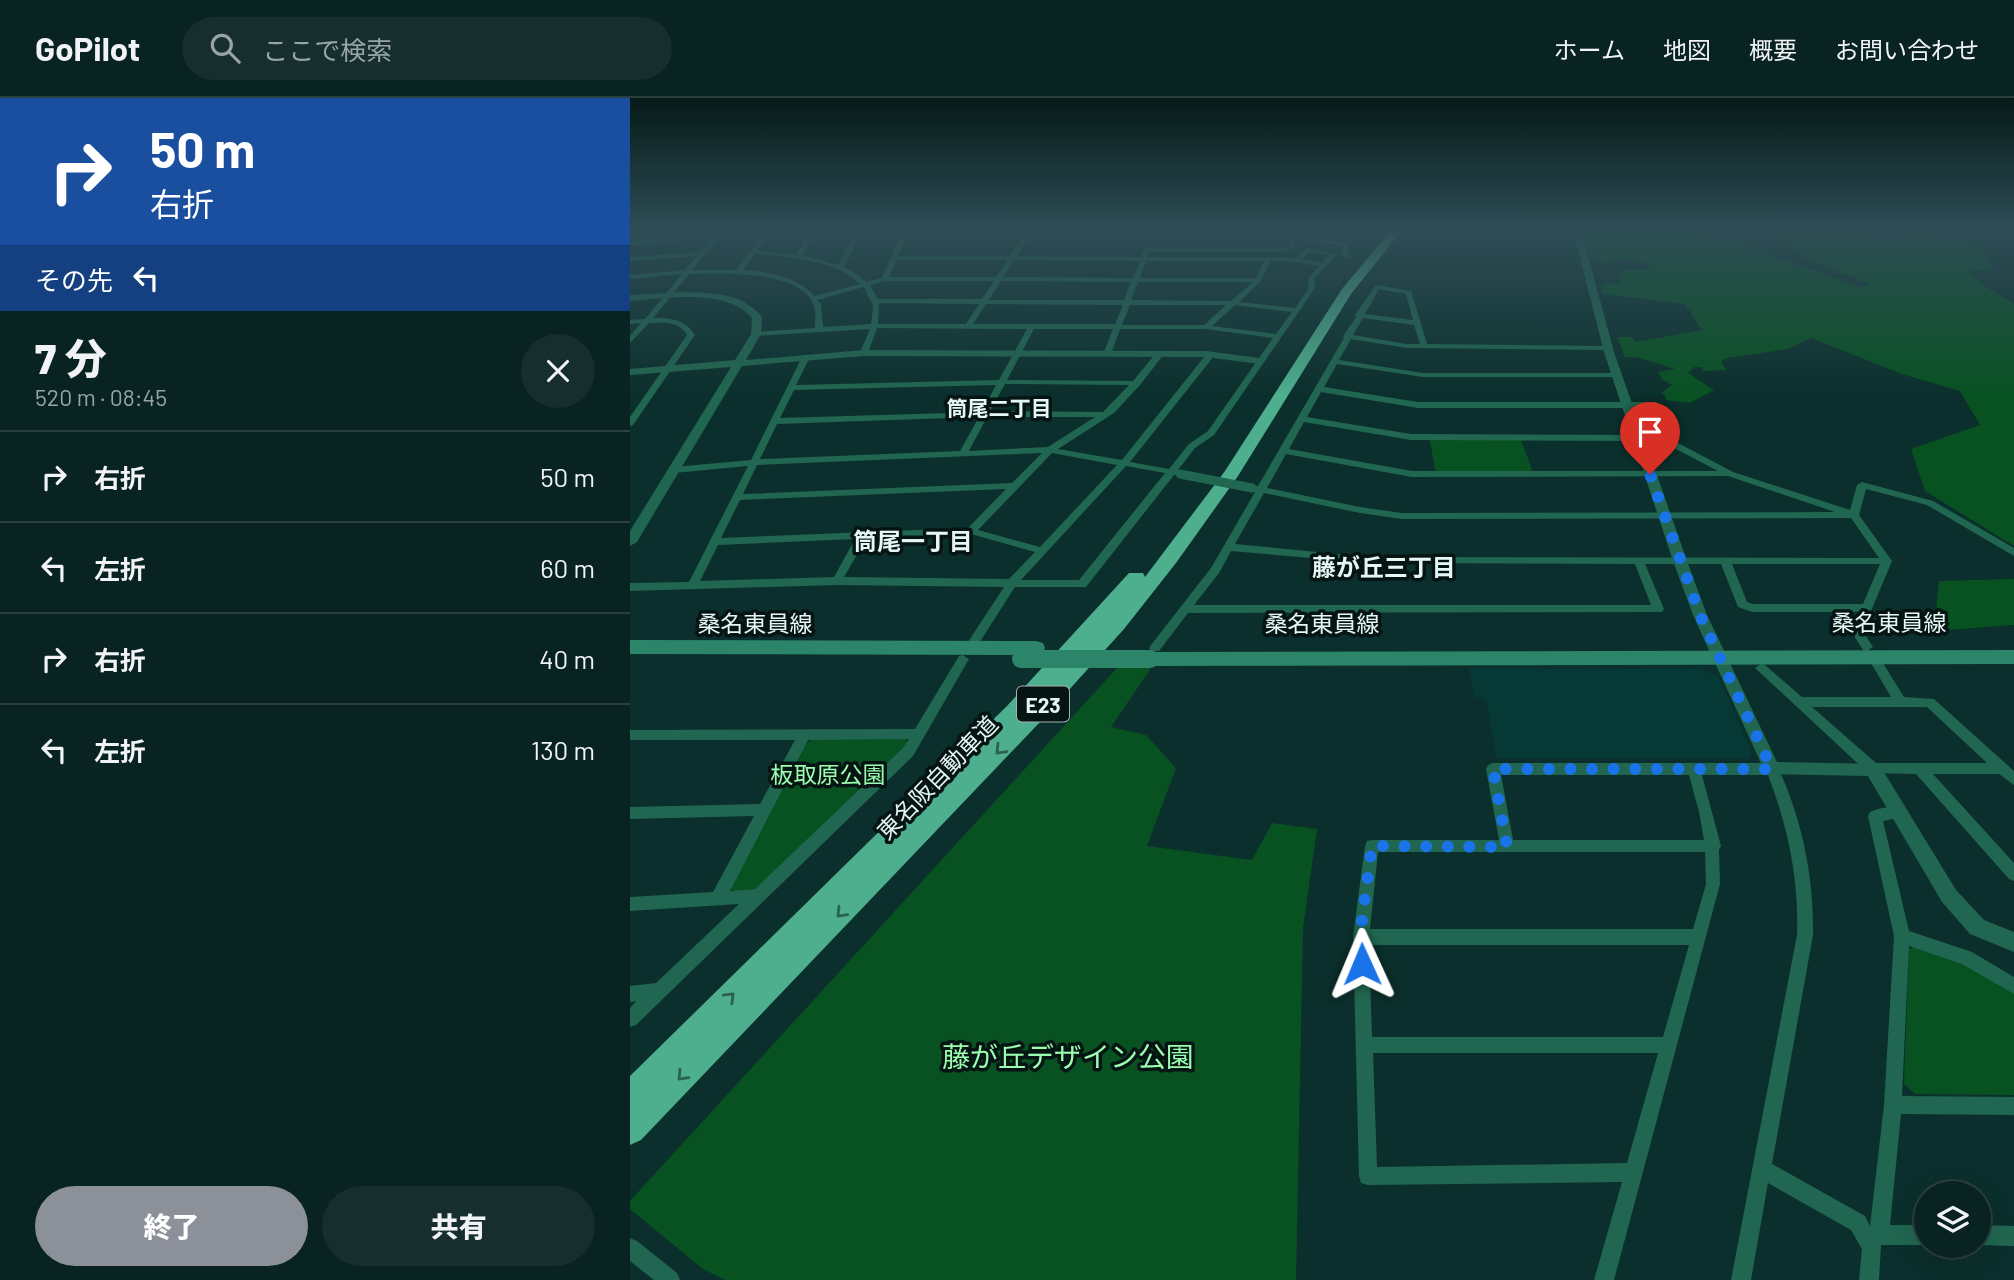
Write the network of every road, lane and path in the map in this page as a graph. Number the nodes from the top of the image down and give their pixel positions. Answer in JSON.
{"nodes":[{"id":1,"x":676,"y":285,"type":"edge"},
{"id":2,"x":797,"y":285,"type":"edge"},
{"id":3,"x":862,"y":285,"type":"edge"},
{"id":4,"x":867,"y":285,"type":"edge"},
{"id":5,"x":994,"y":285,"type":"edge"},
{"id":6,"x":1133,"y":285,"type":"edge"},
{"id":7,"x":1254,"y":285,"type":"edge"},
{"id":8,"x":1312,"y":285,"type":"edge"},
{"id":9,"x":1339,"y":285,"type":"edge"},
{"id":10,"x":1352,"y":285,"type":"edge"},
{"id":11,"x":1591,"y":285,"type":"edge"},
{"id":12,"x":668,"y":295,"type":"junction"},
{"id":13,"x":630,"y":298,"type":"edge"},
{"id":14,"x":815,"y":298,"type":"junction"},
{"id":15,"x":876,"y":301,"type":"junction"},
{"id":16,"x":983,"y":302,"type":"junction"},
{"id":17,"x":1126,"y":302,"type":"junction"},
{"id":18,"x":1233,"y":303,"type":"junction"},
{"id":19,"x":1295,"y":310,"type":"junction"},
{"id":20,"x":1359,"y":315,"type":"junction"},
{"id":21,"x":647,"y":321,"type":"junction"},
{"id":22,"x":630,"y":322,"type":"edge"},
{"id":23,"x":1418,"y":324,"type":"junction"},
{"id":24,"x":874,"y":326,"type":"junction"},
{"id":25,"x":968,"y":326,"type":"junction"},
{"id":26,"x":1032,"y":326,"type":"junction"},
{"id":27,"x":1117,"y":326,"type":"junction"},
{"id":28,"x":1206,"y":327,"type":"junction"},
{"id":29,"x":819,"y":329,"type":"junction"},
{"id":30,"x":756,"y":334,"type":"junction"},
{"id":31,"x":1276,"y":336,"type":"junction"},
{"id":32,"x":1347,"y":336,"type":"junction"},
{"id":33,"x":630,"y":341,"type":"edge"},
{"id":34,"x":1424,"y":346,"type":"junction"},
{"id":35,"x":1608,"y":348,"type":"junction"},
{"id":36,"x":864,"y":353,"type":"junction"},
{"id":37,"x":1017,"y":353,"type":"junction"},
{"id":38,"x":1107,"y":354,"type":"junction"},
{"id":39,"x":1160,"y":354,"type":"junction"},
{"id":40,"x":1211,"y":354,"type":"junction"},
{"id":41,"x":806,"y":357,"type":"junction"},
{"id":42,"x":1260,"y":361,"type":"junction"},
{"id":43,"x":1333,"y":361,"type":"junction"},
{"id":44,"x":739,"y":362,"type":"junction"},
{"id":45,"x":669,"y":369,"type":"junction"},
{"id":46,"x":630,"y":372,"type":"edge"},
{"id":47,"x":1616,"y":375,"type":"junction"},
{"id":48,"x":1002,"y":382,"type":"junction"},
{"id":49,"x":1137,"y":383,"type":"junction"},
{"id":50,"x":791,"y":388,"type":"junction"},
{"id":51,"x":1318,"y":389,"type":"junction"},
{"id":52,"x":1626,"y":405,"type":"junction"},
{"id":53,"x":985,"y":414,"type":"junction"},
{"id":54,"x":1107,"y":415,"type":"junction"},
{"id":55,"x":1302,"y":419,"type":"junction"},
{"id":56,"x":775,"y":421,"type":"junction"},
{"id":57,"x":630,"y":423,"type":"edge"},
{"id":58,"x":1637,"y":438,"type":"junction"},
{"id":59,"x":1051,"y":450,"type":"junction"},
{"id":60,"x":1283,"y":451,"type":"junction"},
{"id":61,"x":963,"y":454,"type":"junction"},
{"id":62,"x":755,"y":462,"type":"junction"},
{"id":63,"x":1125,"y":462,"type":"junction"},
{"id":64,"x":674,"y":470,"type":"junction"},
{"id":65,"x":1175,"y":473,"type":"junction"},
{"id":66,"x":1650,"y":474,"type":"junction"},
{"id":67,"x":1730,"y":474,"type":"junction"},
{"id":68,"x":1015,"y":486,"type":"junction"},
{"id":69,"x":1256,"y":489,"type":"junction"},
{"id":70,"x":737,"y":497,"type":"junction"},
{"id":71,"x":1854,"y":515,"type":"junction"},
{"id":72,"x":1664,"y":516,"type":"junction"},
{"id":73,"x":971,"y":531,"type":"junction"},
{"id":74,"x":862,"y":536,"type":"junction"},
{"id":75,"x":630,"y":542,"type":"edge"},
{"id":76,"x":715,"y":542,"type":"junction"},
{"id":77,"x":1228,"y":547,"type":"junction"},
{"id":78,"x":1042,"y":551,"type":"junction"},
{"id":79,"x":2014,"y":553,"type":"edge"},
{"id":80,"x":1639,"y":561,"type":"junction"},
{"id":81,"x":1680,"y":561,"type":"junction"},
{"id":82,"x":1725,"y":561,"type":"junction"},
{"id":83,"x":1887,"y":561,"type":"junction"},
{"id":84,"x":837,"y":581,"type":"junction"},
{"id":85,"x":1012,"y":583,"type":"junction"},
{"id":86,"x":693,"y":585,"type":"junction"},
{"id":87,"x":630,"y":587,"type":"edge"},
{"id":88,"x":1842,"y":608,"type":"junction"},
{"id":89,"x":1185,"y":609,"type":"junction"},
{"id":90,"x":2014,"y":646,"type":"edge"},
{"id":91,"x":630,"y":647,"type":"edge"},
{"id":92,"x":1718,"y":651,"type":"junction"},
{"id":93,"x":1870,"y":652,"type":"junction"},
{"id":94,"x":966,"y":653,"type":"junction"},
{"id":95,"x":1153,"y":653,"type":"junction"},
{"id":96,"x":2014,"y":657,"type":"edge"},
{"id":97,"x":630,"y":660,"type":"edge"},
{"id":98,"x":1761,"y":668,"type":"dead end"},
{"id":99,"x":1798,"y":702,"type":"junction"},
{"id":100,"x":1900,"y":702,"type":"junction"},
{"id":101,"x":919,"y":734,"type":"junction"},
{"id":102,"x":804,"y":735,"type":"junction"},
{"id":103,"x":630,"y":736,"type":"edge"},
{"id":104,"x":1919,"y":768,"type":"junction"},
{"id":105,"x":2003,"y":768,"type":"junction"},
{"id":106,"x":1694,"y":769,"type":"junction"},
{"id":107,"x":1772,"y":769,"type":"junction"},
{"id":108,"x":1873,"y":769,"type":"junction"},
{"id":109,"x":2014,"y":779,"type":"edge"},
{"id":110,"x":765,"y":810,"type":"junction"},
{"id":111,"x":630,"y":813,"type":"edge"},
{"id":112,"x":1898,"y":813,"type":"junction"},
{"id":113,"x":1714,"y":846,"type":"junction"},
{"id":114,"x":1507,"y":847,"type":"junction"},
{"id":115,"x":2014,"y":874,"type":"edge"},
{"id":116,"x":760,"y":895,"type":"junction"},
{"id":117,"x":717,"y":900,"type":"junction"},
{"id":118,"x":630,"y":904,"type":"edge"},
{"id":119,"x":1902,"y":936,"type":"junction"},
{"id":120,"x":1361,"y":937,"type":"junction"},
{"id":121,"x":1699,"y":937,"type":"junction"},
{"id":122,"x":2014,"y":942,"type":"edge"},
{"id":123,"x":2014,"y":986,"type":"edge"},
{"id":124,"x":659,"y":991,"type":"junction"},
{"id":125,"x":630,"y":994,"type":"edge"},
{"id":126,"x":630,"y":1019,"type":"edge"},
{"id":127,"x":1364,"y":1045,"type":"junction"},
{"id":128,"x":1669,"y":1045,"type":"junction"},
{"id":129,"x":630,"y":1097,"type":"edge"},
{"id":130,"x":1893,"y":1105,"type":"junction"},
{"id":131,"x":2014,"y":1106,"type":"edge"},
{"id":132,"x":630,"y":1129,"type":"edge"},
{"id":133,"x":1761,"y":1168,"type":"junction"},
{"id":134,"x":1634,"y":1172,"type":"junction"},
{"id":135,"x":1914,"y":1235,"type":"edge"},
{"id":136,"x":1873,"y":1236,"type":"junction"},
{"id":137,"x":1991,"y":1236,"type":"edge"},
{"id":138,"x":2014,"y":1236,"type":"edge"},
{"id":139,"x":630,"y":1248,"type":"edge"},
{"id":140,"x":670,"y":1280,"type":"edge"},
{"id":141,"x":1604,"y":1280,"type":"edge"},
{"id":142,"x":1741,"y":1280,"type":"edge"},
{"id":143,"x":1869,"y":1280,"type":"edge"}],
"edges":[{"from":1,"to":12,"type":"street"},
{"from":2,"to":14,"type":"street"},
{"from":3,"to":14,"type":"street"},
{"from":4,"to":15,"type":"street"},
{"from":5,"to":16,"type":"street"},
{"from":6,"to":17,"type":"street"},
{"from":7,"to":18,"type":"street"},
{"from":8,"to":19,"type":"street"},
{"from":129,"to":9,"type":"highway","name":"東名阪自動車道","number":"E23","one_way":true},
{"from":10,"to":132,"type":"highway","name":"東名阪自動車道","number":"E23","one_way":true},
{"from":11,"to":35,"type":"street"},
{"from":12,"to":13,"type":"street"},
{"from":12,"to":21,"type":"street"},
{"from":12,"to":30,"type":"street"},
{"from":14,"to":29,"type":"street"},
{"from":15,"to":16,"type":"street"},
{"from":15,"to":24,"type":"street"},
{"from":16,"to":17,"type":"street"},
{"from":16,"to":25,"type":"street"},
{"from":17,"to":18,"type":"street"},
{"from":17,"to":27,"type":"street"},
{"from":18,"to":19,"type":"street"},
{"from":18,"to":28,"type":"street"},
{"from":19,"to":31,"type":"street"},
{"from":20,"to":23,"type":"street"},
{"from":20,"to":23,"type":"street"},
{"from":20,"to":32,"type":"street"},
{"from":21,"to":22,"type":"street"},
{"from":21,"to":33,"type":"street"},
{"from":21,"to":45,"type":"street"},
{"from":23,"to":34,"type":"street"},
{"from":24,"to":25,"type":"street"},
{"from":24,"to":29,"type":"street"},
{"from":24,"to":36,"type":"street"},
{"from":25,"to":26,"type":"street"},
{"from":26,"to":27,"type":"street"},
{"from":26,"to":37,"type":"street"},
{"from":27,"to":28,"type":"street"},
{"from":27,"to":38,"type":"street"},
{"from":28,"to":31,"type":"street"},
{"from":29,"to":30,"type":"street"},
{"from":30,"to":44,"type":"street"},
{"from":31,"to":42,"type":"street"},
{"from":32,"to":34,"type":"street"},
{"from":32,"to":43,"type":"street"},
{"from":34,"to":35,"type":"street"},
{"from":35,"to":47,"type":"street"},
{"from":36,"to":37,"type":"street"},
{"from":36,"to":41,"type":"street"},
{"from":37,"to":38,"type":"street"},
{"from":37,"to":48,"type":"street"},
{"from":38,"to":39,"type":"street"},
{"from":39,"to":40,"type":"street"},
{"from":39,"to":49,"type":"street"},
{"from":40,"to":42,"type":"street"},
{"from":40,"to":63,"type":"street"},
{"from":41,"to":44,"type":"street"},
{"from":41,"to":50,"type":"street"},
{"from":42,"to":65,"type":"street"},
{"from":43,"to":47,"type":"street"},
{"from":43,"to":51,"type":"street"},
{"from":44,"to":45,"type":"street"},
{"from":44,"to":64,"type":"street"},
{"from":45,"to":46,"type":"street"},
{"from":45,"to":57,"type":"street"},
{"from":47,"to":52,"type":"street"},
{"from":48,"to":49,"type":"street"},
{"from":48,"to":50,"type":"street"},
{"from":48,"to":53,"type":"street"},
{"from":49,"to":54,"type":"street"},
{"from":50,"to":56,"type":"street"},
{"from":51,"to":52,"type":"street"},
{"from":51,"to":55,"type":"street"},
{"from":52,"to":58,"type":"street"},
{"from":52,"to":67,"type":"street"},
{"from":53,"to":54,"type":"street"},
{"from":53,"to":56,"type":"street"},
{"from":53,"to":61,"type":"street"},
{"from":54,"to":59,"type":"street"},
{"from":55,"to":58,"type":"street"},
{"from":55,"to":60,"type":"street"},
{"from":56,"to":62,"type":"street"},
{"from":58,"to":66,"type":"street"},
{"from":59,"to":61,"type":"street"},
{"from":59,"to":63,"type":"street"},
{"from":59,"to":68,"type":"street"},
{"from":60,"to":66,"type":"street"},
{"from":60,"to":69,"type":"street"},
{"from":61,"to":62,"type":"street"},
{"from":62,"to":64,"type":"street"},
{"from":62,"to":70,"type":"street"},
{"from":63,"to":65,"type":"street"},
{"from":63,"to":78,"type":"street"},
{"from":64,"to":75,"type":"street"},
{"from":65,"to":69,"type":"street","bridge":true},
{"from":65,"to":85,"type":"street"},
{"from":66,"to":67,"type":"street"},
{"from":66,"to":72,"type":"street"},
{"from":67,"to":71,"type":"street"},
{"from":68,"to":70,"type":"street"},
{"from":68,"to":73,"type":"street"},
{"from":69,"to":72,"type":"street"},
{"from":69,"to":77,"type":"street"},
{"from":70,"to":76,"type":"street"},
{"from":71,"to":72,"type":"street"},
{"from":71,"to":79,"type":"street"},
{"from":71,"to":83,"type":"street"},
{"from":72,"to":81,"type":"street"},
{"from":73,"to":74,"type":"street"},
{"from":73,"to":78,"type":"street"},
{"from":74,"to":76,"type":"street"},
{"from":74,"to":84,"type":"street"},
{"from":76,"to":86,"type":"street"},
{"from":77,"to":80,"type":"street"},
{"from":77,"to":89,"type":"street"},
{"from":78,"to":85,"type":"street"},
{"from":80,"to":81,"type":"street"},
{"from":80,"to":89,"type":"street"},
{"from":81,"to":82,"type":"street"},
{"from":81,"to":92,"type":"street"},
{"from":82,"to":83,"type":"street"},
{"from":82,"to":88,"type":"street"},
{"from":83,"to":88,"type":"street"},
{"from":84,"to":85,"type":"street"},
{"from":84,"to":86,"type":"street"},
{"from":85,"to":94,"type":"street"},
{"from":86,"to":87,"type":"street"},
{"from":88,"to":93,"type":"street"},
{"from":89,"to":95,"type":"street"},
{"from":90,"to":93,"type":"main road","name":"桑名東員線"},
{"from":91,"to":94,"type":"main road","name":"桑名東員線"},
{"from":92,"to":93,"type":"main road","name":"桑名東員線"},
{"from":92,"to":95,"type":"main road","name":"桑名東員線"},
{"from":92,"to":95,"type":"main road","name":"桑名東員線"},
{"from":92,"to":107,"type":"street"},
{"from":93,"to":96,"type":"main road","name":"桑名東員線"},
{"from":93,"to":100,"type":"street"},
{"from":94,"to":95,"type":"main road","name":"桑名東員線","bridge":true},
{"from":94,"to":97,"type":"main road","name":"桑名東員線"},
{"from":94,"to":101,"type":"street"},
{"from":98,"to":99,"type":"street"},
{"from":99,"to":100,"type":"street"},
{"from":99,"to":108,"type":"street"},
{"from":100,"to":105,"type":"street"},
{"from":101,"to":102,"type":"street"},
{"from":101,"to":116,"type":"street"},
{"from":102,"to":103,"type":"street"},
{"from":102,"to":110,"type":"street"},
{"from":104,"to":105,"type":"street"},
{"from":104,"to":108,"type":"street"},
{"from":104,"to":115,"type":"street"},
{"from":105,"to":109,"type":"street"},
{"from":106,"to":107,"type":"street"},
{"from":106,"to":113,"type":"street"},
{"from":106,"to":114,"type":"street"},
{"from":107,"to":108,"type":"street"},
{"from":107,"to":133,"type":"street"},
{"from":108,"to":112,"type":"street"},
{"from":110,"to":111,"type":"street"},
{"from":110,"to":117,"type":"street"},
{"from":112,"to":119,"type":"street"},
{"from":112,"to":122,"type":"street"},
{"from":113,"to":114,"type":"street"},
{"from":113,"to":121,"type":"street"},
{"from":114,"to":120,"type":"street"},
{"from":116,"to":117,"type":"street"},
{"from":116,"to":124,"type":"street"},
{"from":117,"to":118,"type":"street"},
{"from":119,"to":123,"type":"street"},
{"from":119,"to":130,"type":"street"},
{"from":120,"to":121,"type":"street"},
{"from":120,"to":127,"type":"street"},
{"from":121,"to":128,"type":"street"},
{"from":124,"to":125,"type":"street"},
{"from":124,"to":126,"type":"street"},
{"from":127,"to":128,"type":"street"},
{"from":127,"to":134,"type":"street"},
{"from":128,"to":134,"type":"street"},
{"from":130,"to":131,"type":"street"},
{"from":130,"to":136,"type":"street"},
{"from":133,"to":136,"type":"street"},
{"from":133,"to":142,"type":"street"},
{"from":134,"to":141,"type":"street"},
{"from":135,"to":136,"type":"street"},
{"from":136,"to":143,"type":"street"},
{"from":137,"to":138,"type":"street"},
{"from":139,"to":140,"type":"street"}]}
